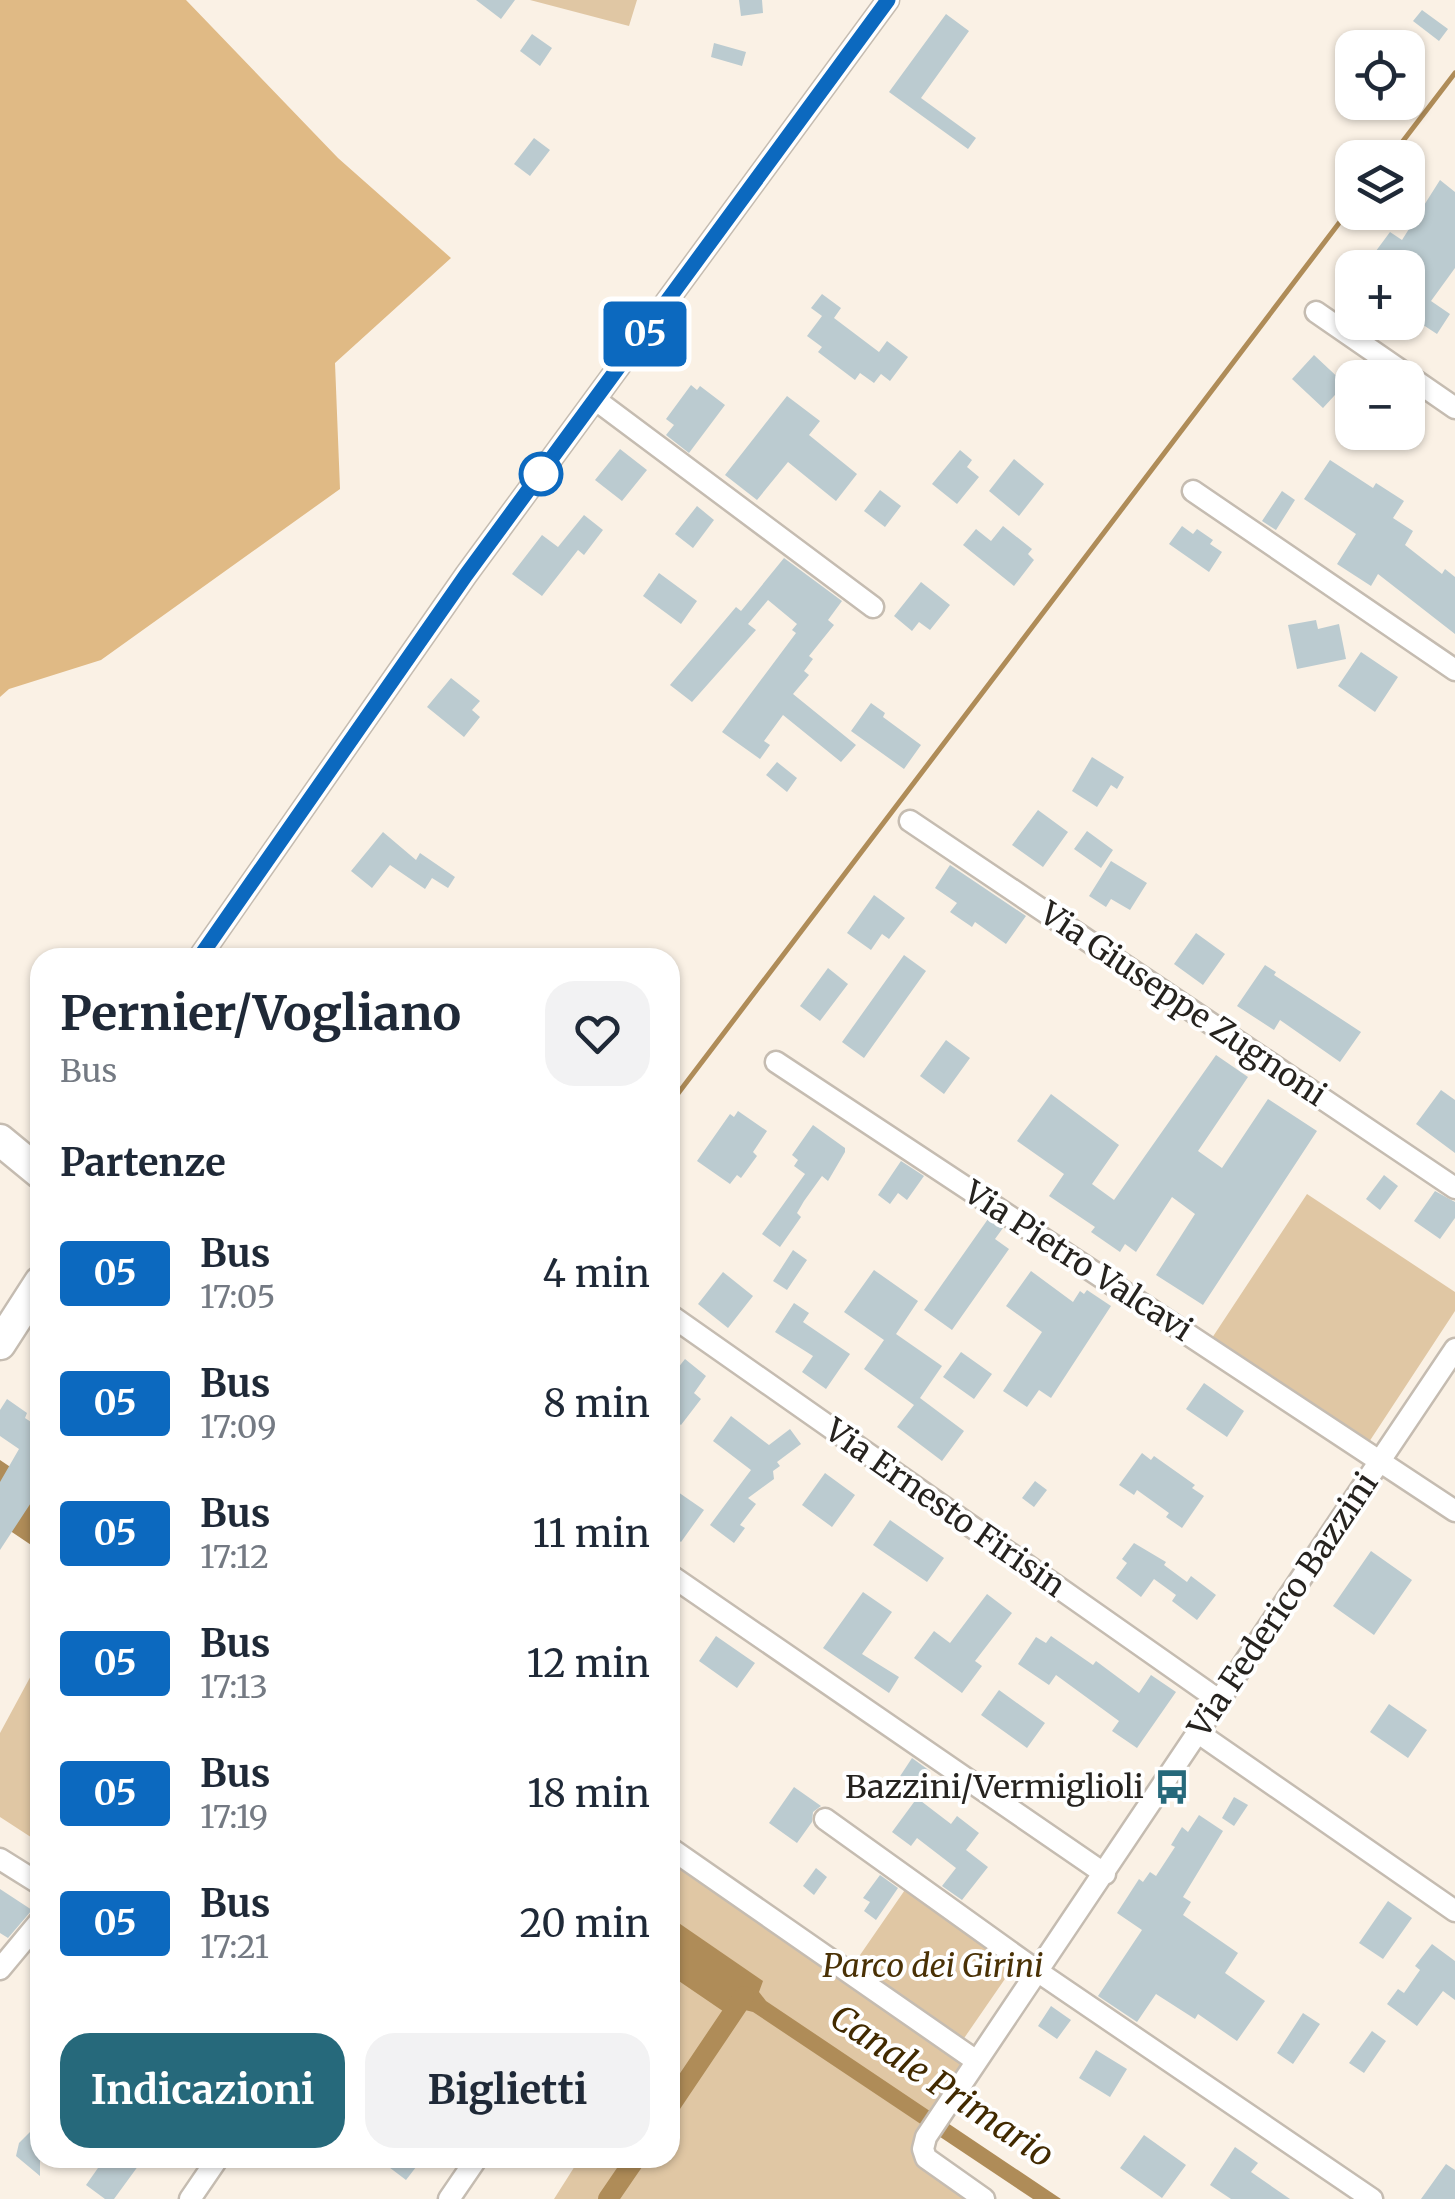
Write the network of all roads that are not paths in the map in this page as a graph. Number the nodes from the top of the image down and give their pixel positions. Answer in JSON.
{"nodes":[{"id":1,"x":888,"y":0,"type":"edge"},
{"id":2,"x":1316,"y":312,"type":"dead end"},
{"id":3,"x":596,"y":400,"type":"junction"},
{"id":4,"x":1455,"y":408,"type":"edge"},
{"id":5,"x":1193,"y":492,"type":"dead end"},
{"id":6,"x":873,"y":606,"type":"dead end"},
{"id":7,"x":1455,"y":670,"type":"edge"},
{"id":8,"x":910,"y":821,"type":"dead end"},
{"id":9,"x":206,"y":948,"type":"edge"},
{"id":10,"x":776,"y":1062,"type":"dead end"},
{"id":11,"x":0,"y":1140,"type":"edge"},
{"id":12,"x":30,"y":1165,"type":"edge"},
{"id":13,"x":1455,"y":1188,"type":"edge"},
{"id":14,"x":30,"y":1298,"type":"edge"},
{"id":15,"x":680,"y":1322,"type":"edge"},
{"id":16,"x":0,"y":1344,"type":"edge"},
{"id":17,"x":1455,"y":1349,"type":"edge"},
{"id":18,"x":1380,"y":1460,"type":"junction"},
{"id":19,"x":1455,"y":1512,"type":"edge"},
{"id":20,"x":680,"y":1582,"type":"edge"},
{"id":21,"x":1220,"y":1701,"type":"junction"},
{"id":22,"x":1197,"y":1732,"type":"junction"},
{"id":23,"x":825,"y":1819,"type":"dead end"},
{"id":24,"x":680,"y":1855,"type":"edge"},
{"id":25,"x":0,"y":1860,"type":"edge"},
{"id":26,"x":1105,"y":1874,"type":"junction"},
{"id":27,"x":30,"y":1878,"type":"edge"},
{"id":28,"x":1455,"y":1911,"type":"edge"},
{"id":29,"x":30,"y":1931,"type":"edge"},
{"id":30,"x":4,"y":1958,"type":"edge"},
{"id":31,"x":1037,"y":1971,"type":"junction"},
{"id":32,"x":976,"y":2060,"type":"junction"},
{"id":33,"x":211,"y":2168,"type":"edge"},
{"id":34,"x":470,"y":2168,"type":"edge"},
{"id":35,"x":190,"y":2199,"type":"edge"},
{"id":36,"x":449,"y":2199,"type":"edge"},
{"id":37,"x":984,"y":2199,"type":"edge"},
{"id":38,"x":1372,"y":2199,"type":"edge"}],
"edges":[{"from":1,"to":3,"type":"street"},
{"from":2,"to":4,"type":"street"},
{"from":3,"to":6,"type":"street"},
{"from":3,"to":9,"type":"street"},
{"from":5,"to":7,"type":"street"},
{"from":8,"to":13,"type":"street","name":"Via Giuseppe Zugnoni"},
{"from":10,"to":18,"type":"street","name":"Via Pietro Valcavi"},
{"from":11,"to":12,"type":"street"},
{"from":14,"to":16,"type":"street"},
{"from":15,"to":21,"type":"street","name":"Via Ernesto Firisin"},
{"from":17,"to":18,"type":"street","name":"Via Federico Bazzini"},
{"from":18,"to":19,"type":"street","name":"Via Pietro Valcavi"},
{"from":18,"to":21,"type":"street","name":"Via Federico Bazzini"},
{"from":20,"to":26,"type":"street"},
{"from":21,"to":22,"type":"street","name":"Via Federico Bazzini"},
{"from":22,"to":26,"type":"street","name":"Via Federico Bazzini"},
{"from":22,"to":28,"type":"street"},
{"from":23,"to":31,"type":"street"},
{"from":24,"to":32,"type":"street"},
{"from":25,"to":27,"type":"street"},
{"from":26,"to":31,"type":"street","name":"Via Federico Bazzini"},
{"from":29,"to":30,"type":"street"},
{"from":31,"to":32,"type":"street","name":"Via Federico Bazzini"},
{"from":31,"to":38,"type":"street"},
{"from":32,"to":37,"type":"street","name":"Via Federico Bazzini"},
{"from":33,"to":35,"type":"street"},
{"from":34,"to":36,"type":"street"}]}
